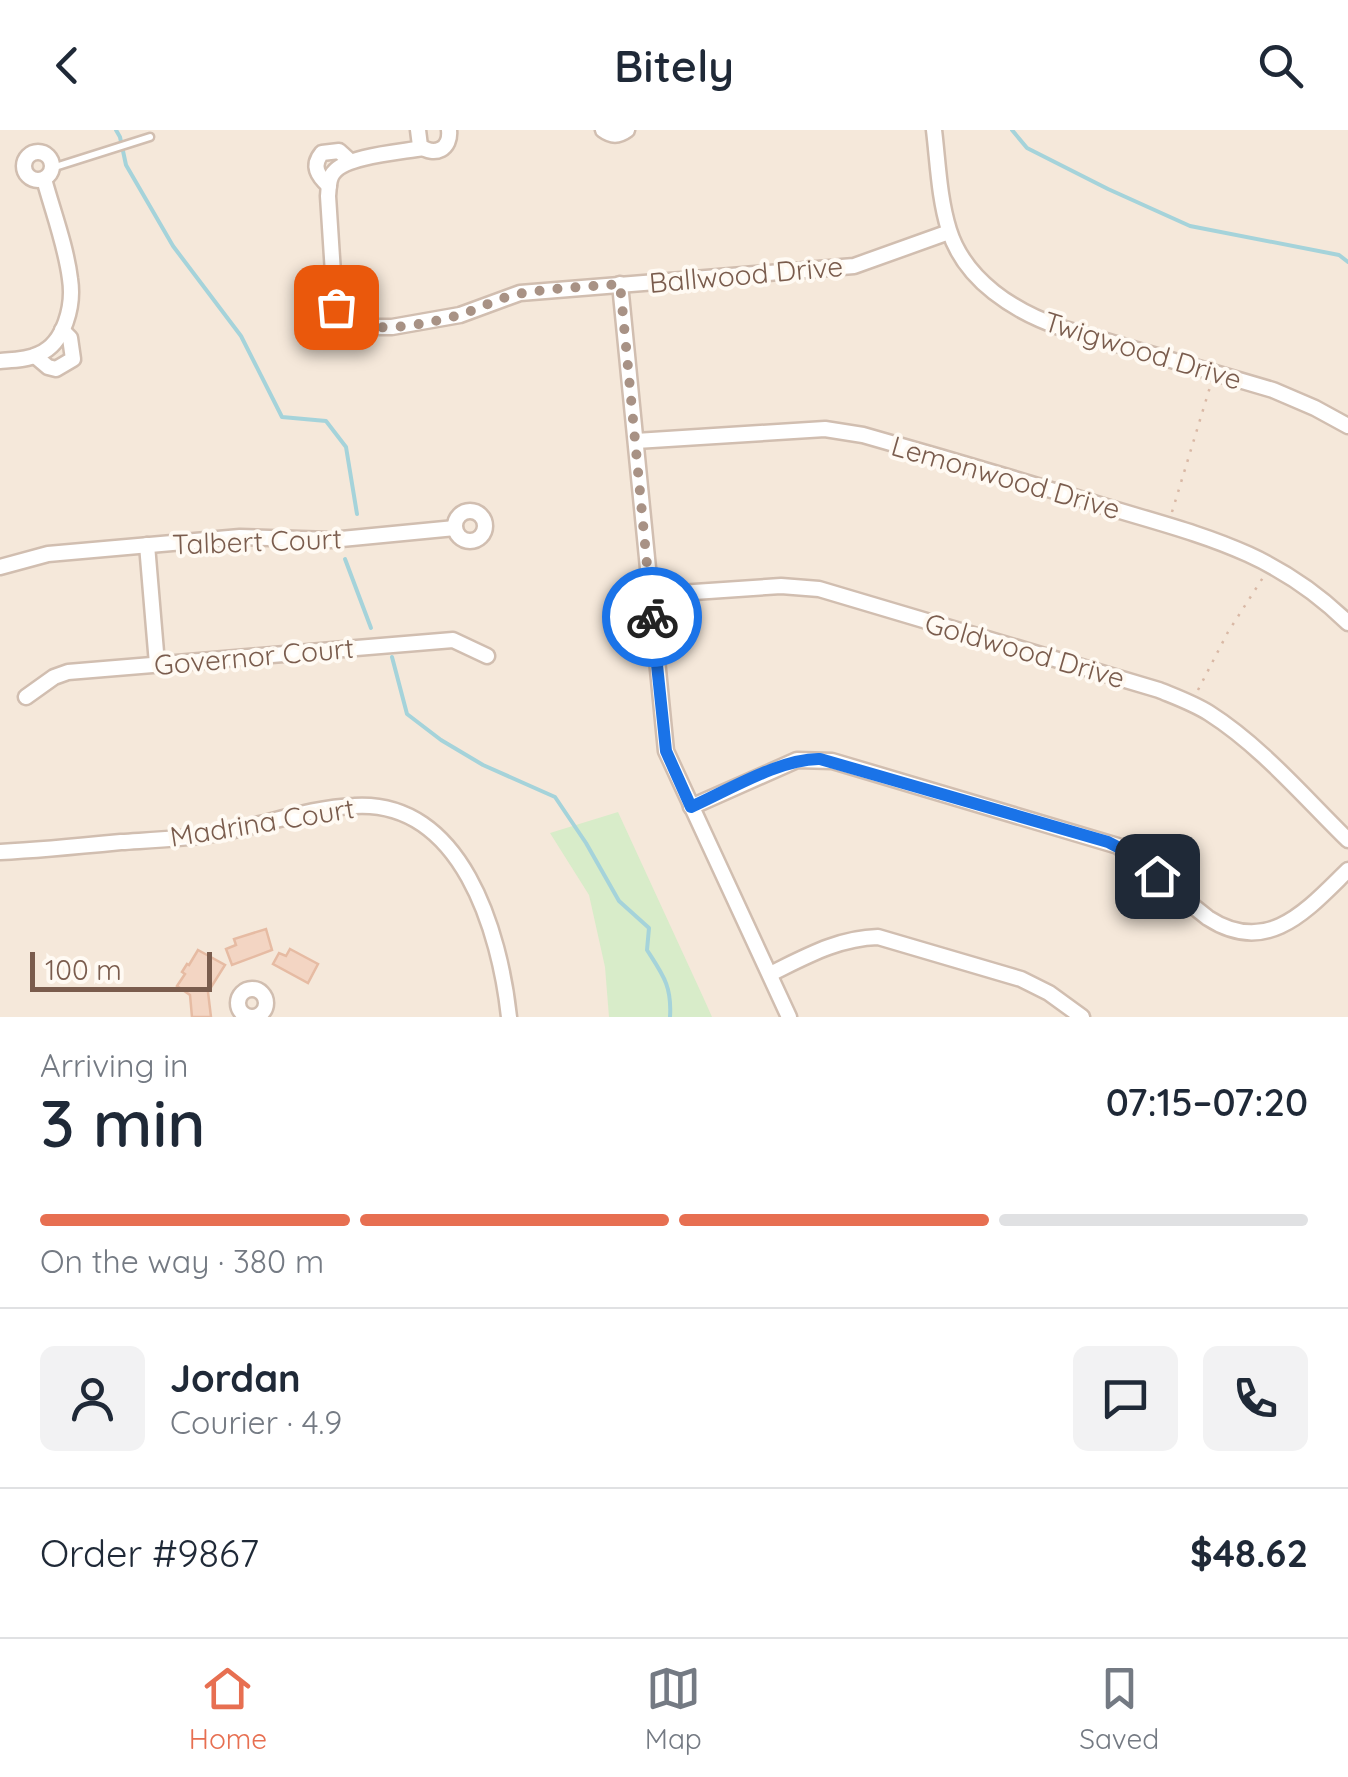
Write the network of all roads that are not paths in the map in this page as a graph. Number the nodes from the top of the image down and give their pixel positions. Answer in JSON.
{"nodes":[{"id":1,"x":418,"y":130,"type":"edge"},
{"id":2,"x":450,"y":130,"type":"edge"},
{"id":3,"x":603,"y":130,"type":"edge"},
{"id":4,"x":627,"y":130,"type":"edge"},
{"id":5,"x":934,"y":130,"type":"edge"},
{"id":6,"x":150,"y":137,"type":"dead end"},
{"id":7,"x":422,"y":148,"type":"junction"},
{"id":8,"x":350,"y":161,"type":"junction"},
{"id":9,"x":48,"y":174,"type":"joint"},
{"id":10,"x":329,"y":186,"type":"junction"},
{"id":11,"x":949,"y":232,"type":"junction"},
{"id":12,"x":620,"y":284,"type":"junction"},
{"id":13,"x":62,"y":330,"type":"junction"},
{"id":14,"x":35,"y":356,"type":"junction"},
{"id":15,"x":0,"y":361,"type":"edge"},
{"id":16,"x":1348,"y":426,"type":"edge"},
{"id":17,"x":636,"y":441,"type":"junction"},
{"id":18,"x":455,"y":528,"type":"dead end"},
{"id":19,"x":147,"y":545,"type":"junction"},
{"id":20,"x":0,"y":567,"type":"edge"},
{"id":21,"x":650,"y":596,"type":"junction"},
{"id":22,"x":1348,"y":623,"type":"edge"},
{"id":23,"x":487,"y":656,"type":"dead end"},
{"id":24,"x":157,"y":664,"type":"junction"},
{"id":25,"x":26,"y":697,"type":"dead end"},
{"id":26,"x":691,"y":807,"type":"junction"},
{"id":27,"x":1348,"y":840,"type":"edge"},
{"id":28,"x":0,"y":852,"type":"edge"},
{"id":29,"x":1348,"y":870,"type":"edge"},
{"id":30,"x":770,"y":974,"type":"junction"},
{"id":31,"x":510,"y":1017,"type":"edge"},
{"id":32,"x":789,"y":1017,"type":"edge"},
{"id":33,"x":1082,"y":1017,"type":"edge"}],
"edges":[{"from":1,"to":7,"type":"street"},
{"from":2,"to":7,"type":"street"},
{"from":3,"to":4,"type":"street"},
{"from":5,"to":11,"type":"street","name":"Twigwood Drive"},
{"from":6,"to":9,"type":"lane"},
{"from":7,"to":8,"type":"street","name":"Ballwood Drive"},
{"from":8,"to":10,"type":"street"},
{"from":8,"to":10,"type":"street","name":"Ballwood Drive"},
{"from":9,"to":13,"type":"street"},
{"from":10,"to":12,"type":"street","name":"Ballwood Drive"},
{"from":11,"to":12,"type":"street","name":"Ballwood Drive"},
{"from":11,"to":16,"type":"street","name":"Twigwood Drive"},
{"from":12,"to":17,"type":"street"},
{"from":13,"to":14,"type":"street"},
{"from":13,"to":14,"type":"street"},
{"from":14,"to":15,"type":"street"},
{"from":17,"to":21,"type":"street"},
{"from":17,"to":22,"type":"street","name":"Lemonwood Drive"},
{"from":18,"to":19,"type":"street","name":"Talbert Court"},
{"from":19,"to":20,"type":"street","name":"Talbert Court"},
{"from":19,"to":24,"type":"street"},
{"from":21,"to":26,"type":"street"},
{"from":21,"to":27,"type":"street","name":"Goldwood Drive"},
{"from":23,"to":24,"type":"street","name":"Governor Court"},
{"from":24,"to":25,"type":"street","name":"Governor Court"},
{"from":26,"to":29,"type":"street"},
{"from":26,"to":30,"type":"street"},
{"from":28,"to":31,"type":"street","name":"Madrina Court"},
{"from":30,"to":32,"type":"street"},
{"from":30,"to":33,"type":"street"}]}
